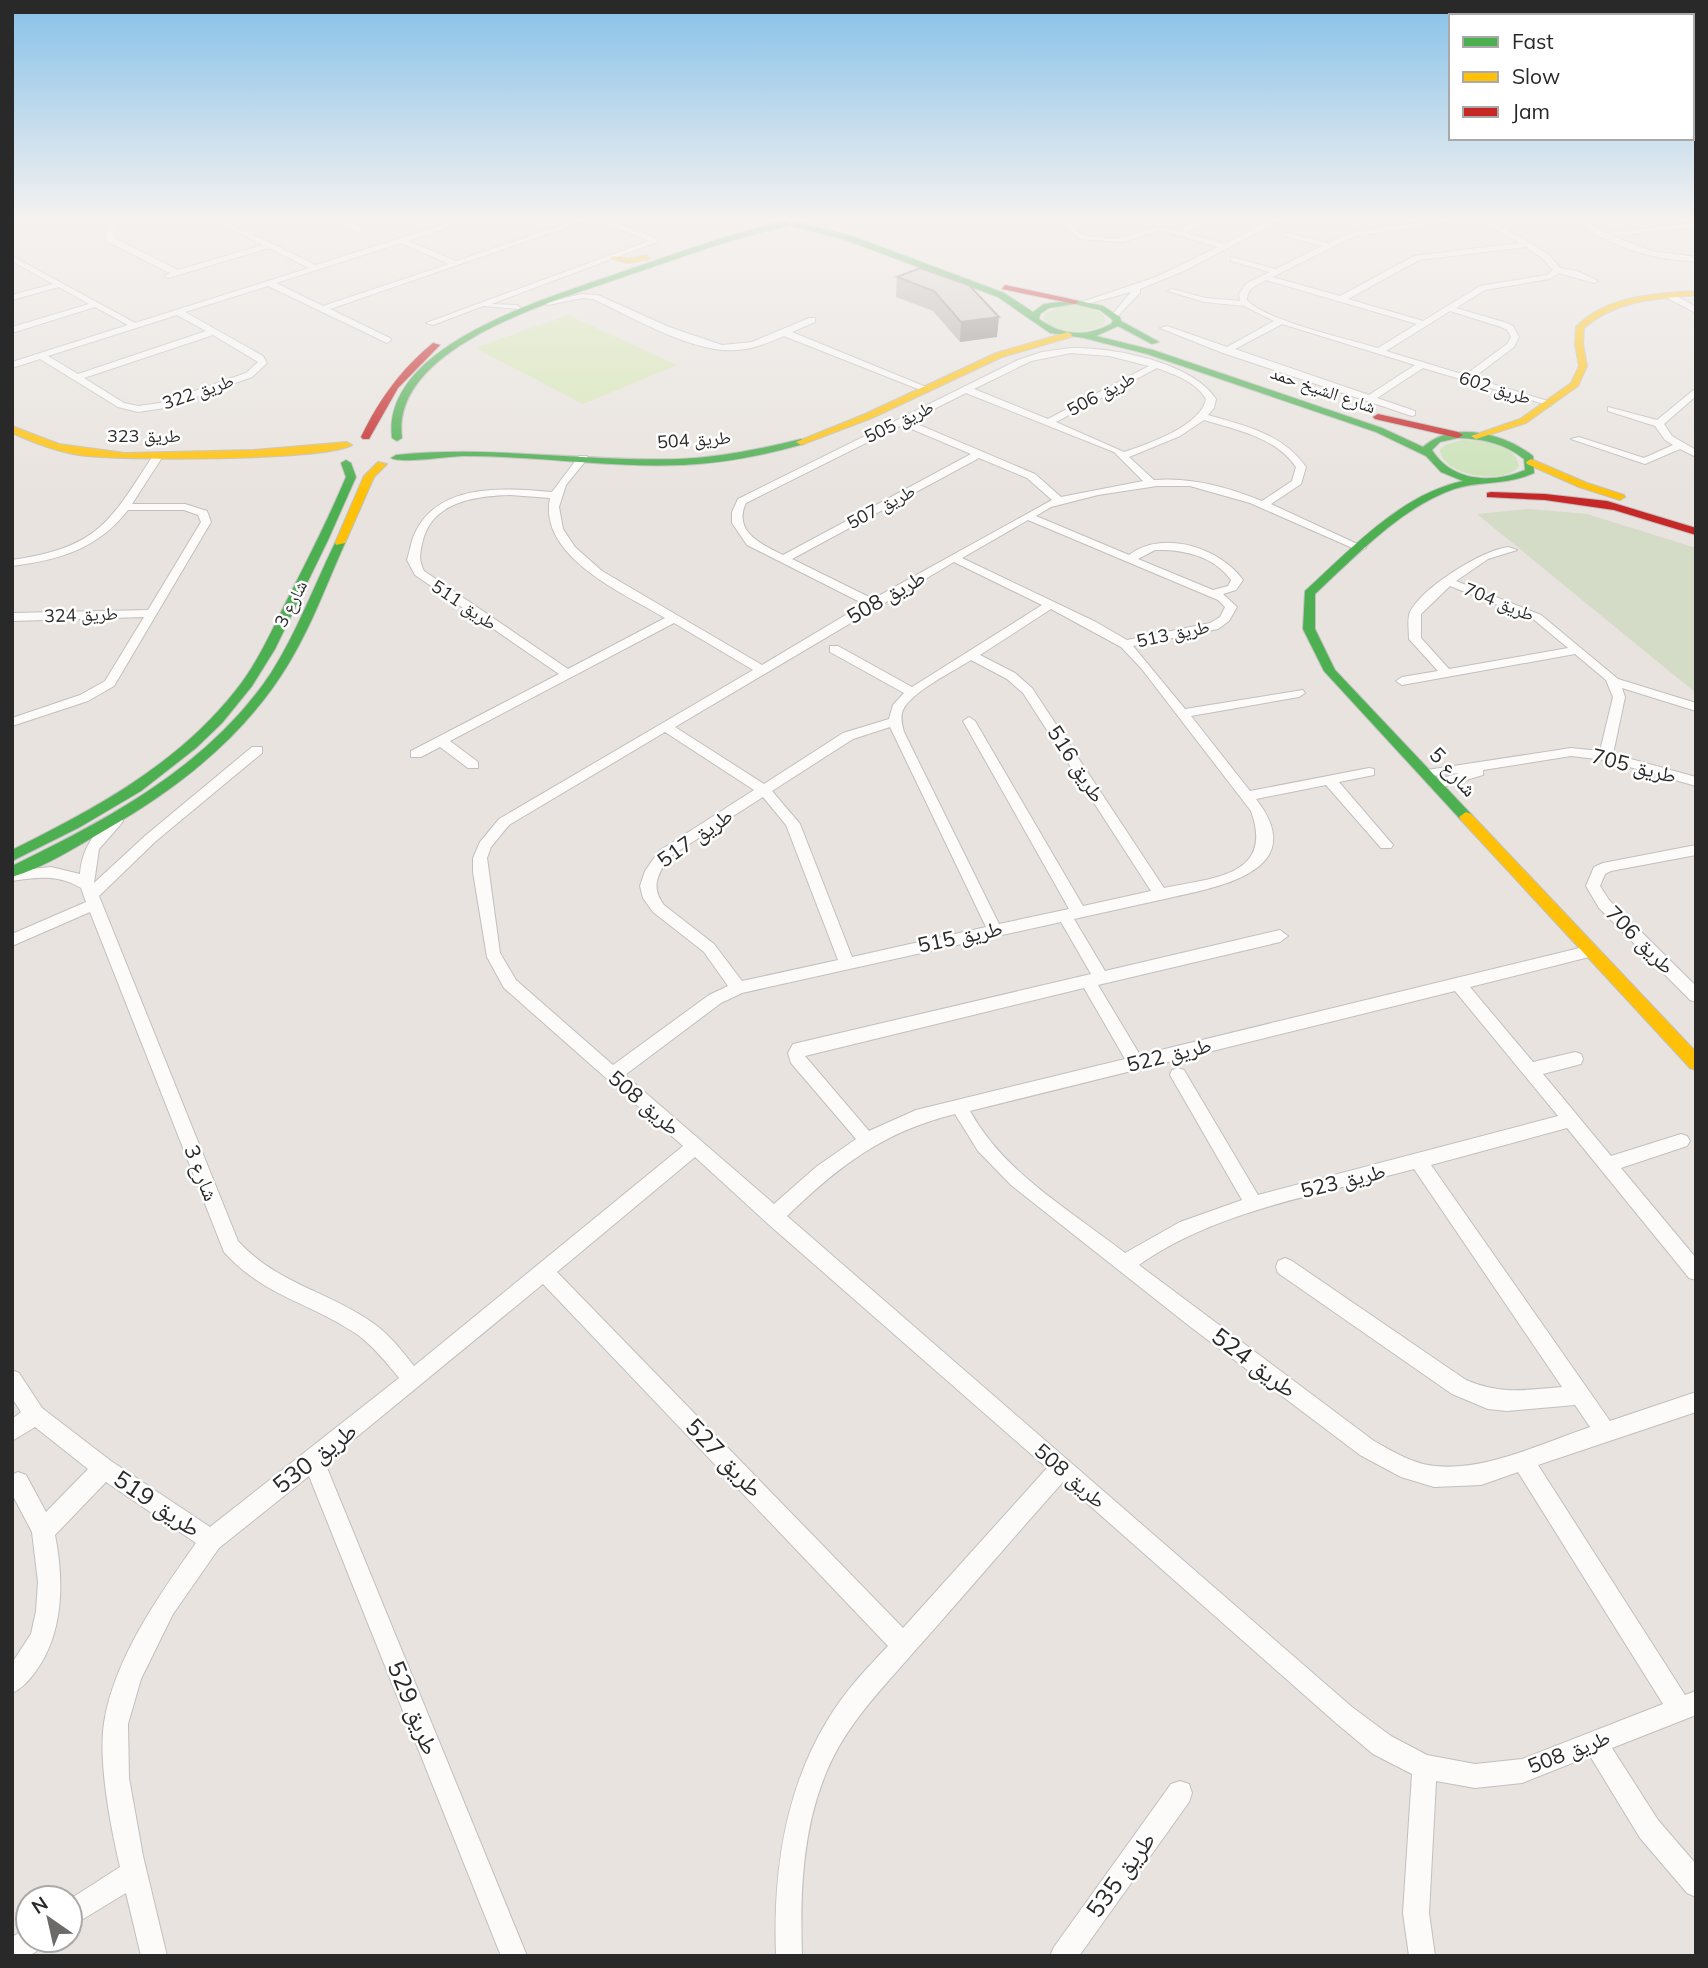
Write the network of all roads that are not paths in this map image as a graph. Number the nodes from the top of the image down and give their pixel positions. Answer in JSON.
{"nodes":[{"id":1,"x":71,"y":312,"type":"edge"},
{"id":2,"x":110,"y":312,"type":"edge"},
{"id":3,"x":178,"y":312,"type":"joint"},
{"id":4,"x":329,"y":312,"type":"edge"},
{"id":5,"x":483,"y":312,"type":"edge"},
{"id":6,"x":486,"y":312,"type":"edge"},
{"id":7,"x":522,"y":312,"type":"edge"},
{"id":8,"x":630,"y":312,"type":"edge"},
{"id":9,"x":1028,"y":312,"type":"edge"},
{"id":10,"x":1037,"y":312,"type":"edge"},
{"id":11,"x":1108,"y":312,"type":"edge"},
{"id":12,"x":1120,"y":312,"type":"edge"},
{"id":13,"x":1262,"y":312,"type":"edge"},
{"id":14,"x":1384,"y":312,"type":"edge"},
{"id":15,"x":1441,"y":312,"type":"edge"},
{"id":16,"x":1461,"y":312,"type":"edge"},
{"id":17,"x":1597,"y":312,"type":"edge"},
{"id":18,"x":1035,"y":318,"type":"junction"},
{"id":19,"x":1116,"y":319,"type":"junction"},
{"id":20,"x":812,"y":320,"type":"dead end"},
{"id":21,"x":1281,"y":321,"type":"junction"},
{"id":22,"x":430,"y":323,"type":"dead end"},
{"id":23,"x":1422,"y":323,"type":"junction"},
{"id":24,"x":135,"y":326,"type":"junction"},
{"id":25,"x":1164,"y":328,"type":"dead end"},
{"id":26,"x":12,"y":330,"type":"edge"},
{"id":27,"x":213,"y":332,"type":"junction"},
{"id":28,"x":783,"y":332,"type":"junction"},
{"id":29,"x":1075,"y":335,"type":"junction"},
{"id":30,"x":387,"y":340,"type":"dead end"},
{"id":31,"x":1226,"y":351,"type":"junction"},
{"id":32,"x":1379,"y":351,"type":"junction"},
{"id":33,"x":42,"y":356,"type":"junction"},
{"id":34,"x":995,"y":357,"type":"junction"},
{"id":35,"x":12,"y":365,"type":"edge"},
{"id":36,"x":1420,"y":365,"type":"junction"},
{"id":37,"x":1155,"y":366,"type":"junction"},
{"id":38,"x":76,"y":378,"type":"junction"},
{"id":39,"x":1466,"y":379,"type":"junction"},
{"id":40,"x":926,"y":389,"type":"junction"},
{"id":41,"x":965,"y":389,"type":"junction"},
{"id":42,"x":1696,"y":391,"type":"edge"},
{"id":43,"x":1369,"y":398,"type":"junction"},
{"id":44,"x":1545,"y":406,"type":"junction"},
{"id":45,"x":1611,"y":409,"type":"dead end"},
{"id":46,"x":1412,"y":413,"type":"dead end"},
{"id":47,"x":1204,"y":417,"type":"junction"},
{"id":48,"x":901,"y":421,"type":"junction"},
{"id":49,"x":1048,"y":423,"type":"junction"},
{"id":50,"x":1659,"y":424,"type":"junction"},
{"id":51,"x":12,"y":429,"type":"edge"},
{"id":52,"x":1458,"y":435,"type":"junction"},
{"id":53,"x":1476,"y":436,"type":"junction"},
{"id":54,"x":366,"y":437,"type":"junction"},
{"id":55,"x":1576,"y":439,"type":"dead end"},
{"id":56,"x":1678,"y":446,"type":"junction"},
{"id":57,"x":395,"y":451,"type":"junction"},
{"id":58,"x":979,"y":454,"type":"junction"},
{"id":59,"x":1696,"y":454,"type":"edge"},
{"id":60,"x":344,"y":455,"type":"junction"},
{"id":61,"x":1125,"y":455,"type":"junction"},
{"id":62,"x":158,"y":456,"type":"junction"},
{"id":63,"x":1429,"y":456,"type":"junction"},
{"id":64,"x":583,"y":458,"type":"junction"},
{"id":65,"x":1528,"y":458,"type":"junction"},
{"id":66,"x":1645,"y":461,"type":"junction"},
{"id":67,"x":1633,"y":471,"type":"dead end"},
{"id":68,"x":1480,"y":481,"type":"junction"},
{"id":69,"x":1506,"y":482,"type":"junction"},
{"id":70,"x":1152,"y":484,"type":"junction"},
{"id":71,"x":556,"y":495,"type":"junction"},
{"id":72,"x":1059,"y":501,"type":"junction"},
{"id":73,"x":1415,"y":505,"type":"junction"},
{"id":74,"x":1261,"y":506,"type":"junction"},
{"id":75,"x":1618,"y":507,"type":"junction"},
{"id":76,"x":126,"y":508,"type":"junction"},
{"id":77,"x":1027,"y":516,"type":"junction"},
{"id":78,"x":1696,"y":520,"type":"edge"},
{"id":79,"x":1392,"y":524,"type":"junction"},
{"id":80,"x":1696,"y":532,"type":"edge"},
{"id":81,"x":1360,"y":548,"type":"junction"},
{"id":82,"x":1512,"y":550,"type":"dead end"},
{"id":83,"x":954,"y":558,"type":"junction"},
{"id":84,"x":784,"y":559,"type":"junction"},
{"id":85,"x":1130,"y":559,"type":"junction"},
{"id":86,"x":12,"y":563,"type":"edge"},
{"id":87,"x":1451,"y":583,"type":"junction"},
{"id":88,"x":1213,"y":594,"type":"junction"},
{"id":89,"x":873,"y":604,"type":"junction"},
{"id":90,"x":1050,"y":605,"type":"junction"},
{"id":91,"x":150,"y":613,"type":"junction"},
{"id":92,"x":12,"y":617,"type":"edge"},
{"id":93,"x":674,"y":618,"type":"junction"},
{"id":94,"x":1125,"y":644,"type":"junction"},
{"id":95,"x":834,"y":649,"type":"dead end"},
{"id":96,"x":1578,"y":650,"type":"junction"},
{"id":97,"x":971,"y":655,"type":"junction"},
{"id":98,"x":762,"y":670,"type":"junction"},
{"id":99,"x":1446,"y":673,"type":"junction"},
{"id":100,"x":567,"y":674,"type":"junction"},
{"id":101,"x":1402,"y":681,"type":"dead end"},
{"id":102,"x":1614,"y":682,"type":"junction"},
{"id":103,"x":912,"y":692,"type":"junction"},
{"id":104,"x":1299,"y":693,"type":"dead end"},
{"id":105,"x":1696,"y":707,"type":"edge"},
{"id":106,"x":1183,"y":712,"type":"junction"},
{"id":107,"x":969,"y":720,"type":"dead end"},
{"id":108,"x":12,"y":722,"type":"edge"},
{"id":109,"x":894,"y":722,"type":"junction"},
{"id":110,"x":666,"y":727,"type":"junction"},
{"id":111,"x":441,"y":741,"type":"junction"},
{"id":112,"x":257,"y":750,"type":"dead end"},
{"id":113,"x":416,"y":754,"type":"dead end"},
{"id":114,"x":1606,"y":756,"type":"junction"},
{"id":115,"x":472,"y":765,"type":"dead end"},
{"id":116,"x":1368,"y":772,"type":"dead end"},
{"id":117,"x":1432,"y":779,"type":"junction"},
{"id":118,"x":1329,"y":780,"type":"junction"},
{"id":119,"x":1696,"y":782,"type":"edge"},
{"id":120,"x":765,"y":791,"type":"junction"},
{"id":121,"x":1248,"y":796,"type":"junction"},
{"id":122,"x":127,"y":811,"type":"junction"},
{"id":123,"x":1386,"y":845,"type":"dead end"},
{"id":124,"x":1696,"y":850,"type":"edge"},
{"id":125,"x":12,"y":857,"type":"edge"},
{"id":126,"x":12,"y":874,"type":"edge"},
{"id":127,"x":1160,"y":893,"type":"junction"},
{"id":128,"x":90,"y":895,"type":"junction"},
{"id":129,"x":1071,"y":913,"type":"junction"},
{"id":130,"x":994,"y":929,"type":"junction"},
{"id":131,"x":1280,"y":936,"type":"dead end"},
{"id":132,"x":12,"y":940,"type":"edge"},
{"id":133,"x":1592,"y":951,"type":"junction"},
{"id":134,"x":846,"y":962,"type":"junction"},
{"id":135,"x":1095,"y":979,"type":"junction"},
{"id":136,"x":1459,"y":984,"type":"junction"},
{"id":137,"x":738,"y":988,"type":"junction"},
{"id":138,"x":1692,"y":988,"type":"edge"},
{"id":139,"x":1575,"y":1059,"type":"dead end"},
{"id":140,"x":1136,"y":1062,"type":"junction"},
{"id":141,"x":1696,"y":1063,"type":"edge"},
{"id":142,"x":1530,"y":1070,"type":"junction"},
{"id":143,"x":612,"y":1075,"type":"junction"},
{"id":144,"x":1178,"y":1075,"type":"dead end"},
{"id":145,"x":959,"y":1106,"type":"junction"},
{"id":146,"x":1571,"y":1120,"type":"junction"},
{"id":147,"x":866,"y":1139,"type":"junction"},
{"id":148,"x":1681,"y":1141,"type":"dead end"},
{"id":149,"x":694,"y":1147,"type":"junction"},
{"id":150,"x":1419,"y":1161,"type":"junction"},
{"id":151,"x":1608,"y":1165,"type":"junction"},
{"id":152,"x":1254,"y":1204,"type":"junction"},
{"id":153,"x":773,"y":1217,"type":"junction"},
{"id":154,"x":1125,"y":1264,"type":"junction"},
{"id":155,"x":1285,"y":1267,"type":"dead end"},
{"id":156,"x":544,"y":1271,"type":"junction"},
{"id":157,"x":1696,"y":1272,"type":"edge"},
{"id":158,"x":12,"y":1380,"type":"edge"},
{"id":159,"x":413,"y":1380,"type":"junction"},
{"id":160,"x":1579,"y":1395,"type":"junction"},
{"id":161,"x":1696,"y":1402,"type":"edge"},
{"id":162,"x":34,"y":1415,"type":"junction"},
{"id":163,"x":12,"y":1432,"type":"edge"},
{"id":164,"x":1605,"y":1432,"type":"junction"},
{"id":165,"x":313,"y":1460,"type":"junction"},
{"id":166,"x":1523,"y":1460,"type":"junction"},
{"id":167,"x":104,"y":1468,"type":"junction"},
{"id":168,"x":1061,"y":1468,"type":"junction"},
{"id":169,"x":18,"y":1483,"type":"dead end"},
{"id":170,"x":43,"y":1531,"type":"junction"},
{"id":171,"x":211,"y":1540,"type":"junction"},
{"id":172,"x":904,"y":1646,"type":"junction"},
{"id":173,"x":12,"y":1681,"type":"edge"},
{"id":174,"x":1688,"y":1706,"type":"edge"},
{"id":175,"x":1595,"y":1742,"type":"junction"},
{"id":176,"x":1425,"y":1766,"type":"junction"},
{"id":177,"x":1180,"y":1793,"type":"dead end"},
{"id":178,"x":134,"y":1872,"type":"junction"},
{"id":179,"x":1696,"y":1884,"type":"edge"},
{"id":180,"x":84,"y":1905,"type":"edge"},
{"id":181,"x":154,"y":1956,"type":"edge"},
{"id":182,"x":514,"y":1956,"type":"edge"},
{"id":183,"x":789,"y":1956,"type":"edge"},
{"id":184,"x":1063,"y":1956,"type":"edge"},
{"id":185,"x":1422,"y":1956,"type":"edge"}],
"edges":[{"from":1,"to":26,"type":"street"},
{"from":2,"to":24,"type":"street"},
{"from":3,"to":24,"type":"street"},
{"from":3,"to":27,"type":"street","name":"طريق 322"},
{"from":4,"to":30,"type":"street"},
{"from":5,"to":22,"type":"street"},
{"from":6,"to":54,"type":"street","name":"شارع 3"},
{"from":7,"to":57,"type":"street","name":"شارع 3"},
{"from":8,"to":28,"type":"street"},
{"from":9,"to":18,"type":"street"},
{"from":10,"to":18,"type":"street"},
{"from":11,"to":19,"type":"street","name":"شارع الشيخ حمد"},
{"from":12,"to":19,"type":"street"},
{"from":13,"to":21,"type":"street","name":"طريق 602"},
{"from":14,"to":23,"type":"street"},
{"from":15,"to":23,"type":"street"},
{"from":16,"to":39,"type":"street"},
{"from":17,"to":44,"type":"street"},
{"from":18,"to":29,"type":"street"},
{"from":18,"to":34,"type":"street","name":"طريق 504"},
{"from":19,"to":29,"type":"street","name":"طريق 504"},
{"from":19,"to":52,"type":"street","name":"شارع الشيخ حمد"},
{"from":20,"to":28,"type":"street"},
{"from":21,"to":31,"type":"street"},
{"from":21,"to":32,"type":"street","name":"طريق 602"},
{"from":23,"to":32,"type":"street"},
{"from":24,"to":33,"type":"street"},
{"from":25,"to":31,"type":"street"},
{"from":27,"to":38,"type":"street"},
{"from":27,"to":38,"type":"street","name":"طريق 322"},
{"from":28,"to":40,"type":"street"},
{"from":29,"to":34,"type":"street","name":"طريق 504"},
{"from":29,"to":63,"type":"street","name":"شارع الشيخ حمد"},
{"from":31,"to":43,"type":"street"},
{"from":32,"to":36,"type":"street","name":"طريق 602"},
{"from":33,"to":35,"type":"street"},
{"from":33,"to":38,"type":"street","name":"طريق 322"},
{"from":34,"to":40,"type":"street","name":"طريق 504"},
{"from":36,"to":39,"type":"street","name":"طريق 602"},
{"from":36,"to":43,"type":"street"},
{"from":37,"to":41,"type":"street","name":"طريق 505"},
{"from":37,"to":47,"type":"street","name":"طريق 505"},
{"from":37,"to":49,"type":"street","name":"طريق 506"},
{"from":39,"to":44,"type":"street","name":"طريق 602"},
{"from":40,"to":64,"type":"street","name":"طريق 504"},
{"from":41,"to":48,"type":"street","name":"طريق 505"},
{"from":41,"to":49,"type":"street","name":"طريق 506"},
{"from":42,"to":50,"type":"street"},
{"from":43,"to":46,"type":"street"},
{"from":44,"to":53,"type":"street"},
{"from":44,"to":65,"type":"street"},
{"from":45,"to":50,"type":"street"},
{"from":47,"to":61,"type":"street"},
{"from":47,"to":74,"type":"street"},
{"from":48,"to":58,"type":"street"},
{"from":48,"to":84,"type":"street","name":"طريق 505"},
{"from":49,"to":61,"type":"street","name":"طريق 506"},
{"from":50,"to":56,"type":"street"},
{"from":51,"to":62,"type":"street","name":"طريق 323"},
{"from":52,"to":53,"type":"street","name":"شارع الشيخ حمد"},
{"from":52,"to":63,"type":"street"},
{"from":53,"to":65,"type":"street"},
{"from":54,"to":57,"type":"street"},
{"from":54,"to":60,"type":"street"},
{"from":55,"to":66,"type":"street"},
{"from":56,"to":59,"type":"street"},
{"from":56,"to":66,"type":"street"},
{"from":57,"to":60,"type":"street","name":"طريق 323"},
{"from":57,"to":64,"type":"street","name":"طريق 504"},
{"from":57,"to":122,"type":"street","name":"شارع 3"},
{"from":58,"to":72,"type":"street"},
{"from":58,"to":84,"type":"street","name":"طريق 507"},
{"from":60,"to":62,"type":"street","name":"طريق 323"},
{"from":60,"to":125,"type":"street","name":"شارع 3"},
{"from":61,"to":70,"type":"street","name":"طريق 506"},
{"from":62,"to":76,"type":"street"},
{"from":63,"to":68,"type":"street","name":"شارع الشيخ حمد"},
{"from":63,"to":73,"type":"street","name":"شارع 5"},
{"from":64,"to":71,"type":"street"},
{"from":65,"to":69,"type":"street"},
{"from":65,"to":78,"type":"street"},
{"from":66,"to":67,"type":"street"},
{"from":68,"to":69,"type":"street"},
{"from":68,"to":73,"type":"street","name":"شارع 5"},
{"from":69,"to":75,"type":"street"},
{"from":70,"to":72,"type":"street","name":"طريق 508"},
{"from":70,"to":74,"type":"street","name":"طريق 508"},
{"from":71,"to":93,"type":"street"},
{"from":71,"to":100,"type":"street","name":"طريق 511"},
{"from":72,"to":77,"type":"street","name":"طريق 508"},
{"from":73,"to":79,"type":"street","name":"شارع 5"},
{"from":74,"to":81,"type":"street","name":"طريق 508"},
{"from":75,"to":79,"type":"street"},
{"from":75,"to":80,"type":"street"},
{"from":76,"to":86,"type":"street"},
{"from":76,"to":91,"type":"street"},
{"from":77,"to":83,"type":"street","name":"طريق 508"},
{"from":77,"to":85,"type":"street","name":"طريق 513"},
{"from":79,"to":81,"type":"street","name":"شارع 5"},
{"from":81,"to":117,"type":"street","name":"شارع 5"},
{"from":82,"to":87,"type":"street","name":"طريق 704"},
{"from":83,"to":89,"type":"street","name":"طريق 508"},
{"from":83,"to":90,"type":"street","name":"طريق 515"},
{"from":84,"to":89,"type":"street","name":"طريق 505"},
{"from":85,"to":88,"type":"street","name":"طريق 513"},
{"from":85,"to":88,"type":"street","name":"طريق 513"},
{"from":87,"to":96,"type":"street","name":"طريق 704"},
{"from":87,"to":99,"type":"street","name":"طريق 704"},
{"from":88,"to":94,"type":"street","name":"طريق 513"},
{"from":89,"to":98,"type":"street","name":"طريق 508"},
{"from":90,"to":94,"type":"street","name":"طريق 515"},
{"from":90,"to":97,"type":"street"},
{"from":91,"to":92,"type":"street","name":"طريق 324"},
{"from":91,"to":108,"type":"street"},
{"from":93,"to":98,"type":"street"},
{"from":93,"to":100,"type":"street"},
{"from":94,"to":106,"type":"street","name":"طريق 515"},
{"from":95,"to":103,"type":"street"},
{"from":96,"to":99,"type":"street"},
{"from":96,"to":102,"type":"street","name":"طريق 704"},
{"from":97,"to":103,"type":"street"},
{"from":97,"to":127,"type":"street","name":"طريق 516"},
{"from":98,"to":110,"type":"street","name":"طريق 508"},
{"from":99,"to":101,"type":"street"},
{"from":100,"to":111,"type":"street"},
{"from":102,"to":105,"type":"street","name":"طريق 704"},
{"from":102,"to":114,"type":"street"},
{"from":103,"to":109,"type":"street"},
{"from":104,"to":106,"type":"street"},
{"from":106,"to":121,"type":"street","name":"طريق 515"},
{"from":107,"to":129,"type":"street"},
{"from":109,"to":120,"type":"street"},
{"from":109,"to":130,"type":"street"},
{"from":110,"to":120,"type":"street"},
{"from":110,"to":143,"type":"street","name":"طريق 508"},
{"from":111,"to":113,"type":"street"},
{"from":111,"to":115,"type":"street"},
{"from":112,"to":128,"type":"street"},
{"from":114,"to":117,"type":"street","name":"طريق 705"},
{"from":114,"to":119,"type":"street","name":"طريق 705"},
{"from":116,"to":118,"type":"street"},
{"from":117,"to":133,"type":"street","name":"شارع 5"},
{"from":118,"to":121,"type":"street"},
{"from":118,"to":123,"type":"street"},
{"from":120,"to":134,"type":"street"},
{"from":120,"to":137,"type":"street","name":"طريق 517"},
{"from":121,"to":127,"type":"street","name":"طريق 515"},
{"from":122,"to":126,"type":"street","name":"شارع 3"},
{"from":122,"to":128,"type":"street","name":"شارع 3"},
{"from":124,"to":138,"type":"street","name":"طريق 706"},
{"from":126,"to":128,"type":"street"},
{"from":127,"to":129,"type":"street","name":"طريق 515"},
{"from":128,"to":132,"type":"street"},
{"from":128,"to":159,"type":"street","name":"شارع 3"},
{"from":129,"to":130,"type":"street","name":"طريق 515"},
{"from":129,"to":135,"type":"street"},
{"from":130,"to":134,"type":"street","name":"طريق 515"},
{"from":131,"to":135,"type":"street"},
{"from":133,"to":136,"type":"street","name":"طريق 522"},
{"from":133,"to":141,"type":"street","name":"شارع 5"},
{"from":134,"to":137,"type":"street","name":"طريق 515"},
{"from":135,"to":140,"type":"street"},
{"from":135,"to":147,"type":"street"},
{"from":136,"to":140,"type":"street","name":"طريق 522"},
{"from":136,"to":142,"type":"street"},
{"from":137,"to":143,"type":"street","name":"طريق 515"},
{"from":139,"to":142,"type":"street"},
{"from":140,"to":145,"type":"street","name":"طريق 522"},
{"from":142,"to":146,"type":"street"},
{"from":143,"to":149,"type":"street","name":"طريق 508"},
{"from":144,"to":152,"type":"street"},
{"from":145,"to":147,"type":"street","name":"طريق 522"},
{"from":145,"to":154,"type":"street","name":"طريق 524"},
{"from":146,"to":150,"type":"street","name":"طريق 523"},
{"from":146,"to":151,"type":"street"},
{"from":147,"to":153,"type":"street","name":"طريق 522"},
{"from":148,"to":151,"type":"street"},
{"from":149,"to":153,"type":"street","name":"طريق 508"},
{"from":149,"to":156,"type":"street","name":"طريق 530"},
{"from":150,"to":152,"type":"street","name":"طريق 523"},
{"from":150,"to":160,"type":"street"},
{"from":151,"to":157,"type":"street"},
{"from":152,"to":154,"type":"street","name":"طريق 523"},
{"from":153,"to":168,"type":"street","name":"طريق 508"},
{"from":154,"to":166,"type":"street","name":"طريق 524"},
{"from":155,"to":160,"type":"street"},
{"from":156,"to":159,"type":"street","name":"طريق 530"},
{"from":156,"to":172,"type":"street","name":"طريق 527"},
{"from":158,"to":162,"type":"street","name":"طريق 519"},
{"from":159,"to":165,"type":"street","name":"طريق 530"},
{"from":160,"to":164,"type":"street"},
{"from":161,"to":164,"type":"street","name":"طريق 524"},
{"from":162,"to":163,"type":"street"},
{"from":162,"to":167,"type":"street","name":"طريق 519"},
{"from":164,"to":166,"type":"street","name":"طريق 524"},
{"from":165,"to":171,"type":"street","name":"طريق 530"},
{"from":165,"to":182,"type":"street","name":"طريق 529"},
{"from":166,"to":174,"type":"street"},
{"from":167,"to":170,"type":"street","name":"طريق 519"},
{"from":167,"to":171,"type":"street","name":"طريق 519"},
{"from":168,"to":172,"type":"street"},
{"from":168,"to":176,"type":"street","name":"طريق 508"},
{"from":169,"to":170,"type":"street"},
{"from":170,"to":173,"type":"street"},
{"from":171,"to":178,"type":"street","name":"طريق 530"},
{"from":172,"to":183,"type":"street"},
{"from":174,"to":175,"type":"street","name":"طريق 508"},
{"from":175,"to":176,"type":"street","name":"طريق 508"},
{"from":175,"to":179,"type":"street"},
{"from":176,"to":185,"type":"street"},
{"from":177,"to":184,"type":"street","name":"طريق 535"},
{"from":178,"to":180,"type":"street"},
{"from":178,"to":181,"type":"street","name":"طريق 530"}]}
